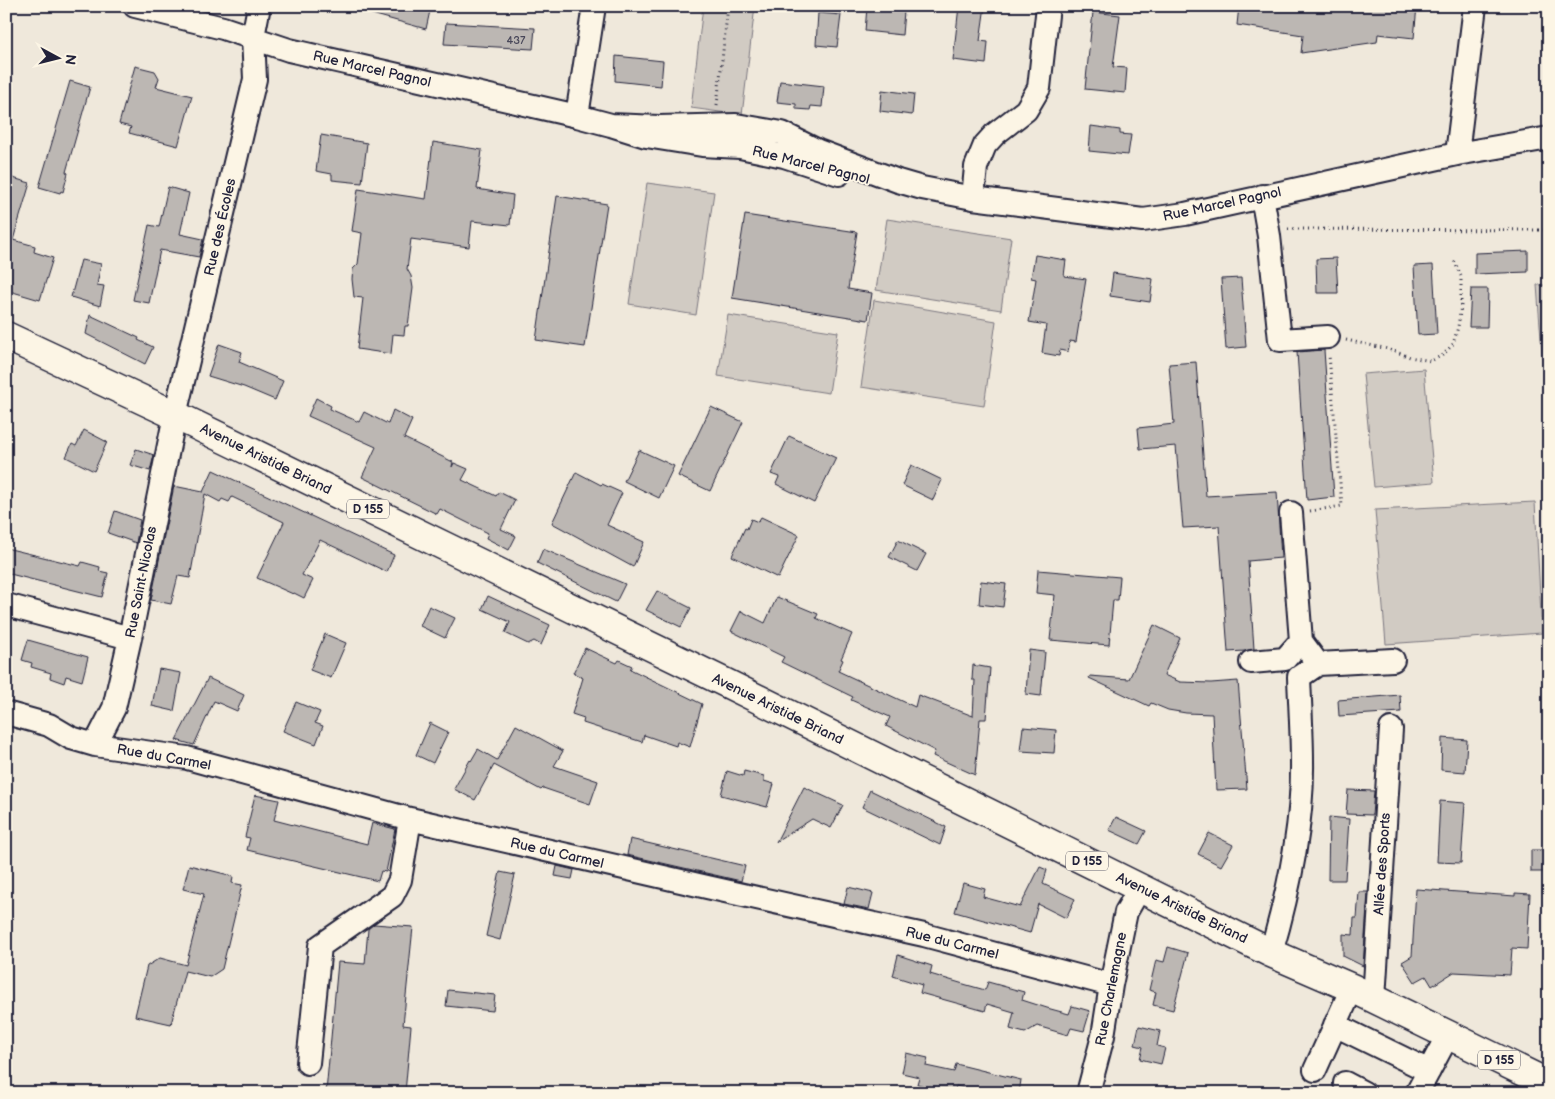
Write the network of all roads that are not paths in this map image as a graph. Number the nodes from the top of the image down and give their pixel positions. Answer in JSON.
{"nodes":[{"id":1,"x":135,"y":6,"type":"edge"},
{"id":2,"x":259,"y":6,"type":"edge"},
{"id":3,"x":594,"y":6,"type":"edge"},
{"id":4,"x":1048,"y":6,"type":"edge"},
{"id":5,"x":1474,"y":6,"type":"edge"},
{"id":6,"x":253,"y":37,"type":"junction"},
{"id":7,"x":577,"y":116,"type":"junction"},
{"id":8,"x":611,"y":125,"type":"junction"},
{"id":9,"x":1549,"y":138,"type":"edge"},
{"id":10,"x":1457,"y":154,"type":"junction"},
{"id":11,"x":893,"y":180,"type":"junction"},
{"id":12,"x":1262,"y":196,"type":"junction"},
{"id":13,"x":973,"y":198,"type":"junction"},
{"id":14,"x":6,"y":336,"type":"edge"},
{"id":15,"x":1328,"y":337,"type":"road end"},
{"id":16,"x":175,"y":415,"type":"junction"},
{"id":17,"x":1291,"y":513,"type":"road end"},
{"id":18,"x":6,"y":605,"type":"edge"},
{"id":19,"x":130,"y":638,"type":"junction"},
{"id":20,"x":1300,"y":641,"type":"junction"},
{"id":21,"x":1285,"y":658,"type":"junction"},
{"id":22,"x":1393,"y":660,"type":"dead end"},
{"id":23,"x":1251,"y":662,"type":"dead end"},
{"id":24,"x":1318,"y":664,"type":"junction"},
{"id":25,"x":1299,"y":677,"type":"junction"},
{"id":26,"x":6,"y":713,"type":"edge"},
{"id":27,"x":1391,"y":729,"type":"dead end"},
{"id":28,"x":95,"y":745,"type":"junction"},
{"id":29,"x":410,"y":820,"type":"junction"},
{"id":30,"x":1140,"y":888,"type":"junction"},
{"id":31,"x":1272,"y":953,"type":"junction"},
{"id":32,"x":1111,"y":985,"type":"junction"},
{"id":33,"x":1363,"y":993,"type":"junction"},
{"id":34,"x":1335,"y":1025,"type":"junction"},
{"id":35,"x":1448,"y":1035,"type":"junction"},
{"id":36,"x":308,"y":1063,"type":"dead end"},
{"id":37,"x":1315,"y":1070,"type":"dead end"},
{"id":38,"x":1429,"y":1071,"type":"junction"},
{"id":39,"x":1548,"y":1082,"type":"edge"},
{"id":40,"x":1088,"y":1093,"type":"edge"},
{"id":41,"x":1417,"y":1093,"type":"edge"}],
"edges":[{"from":1,"to":6,"type":"street","name":"Rue Marcel Pagnol"},
{"from":2,"to":6,"type":"street","name":"Rue des Écoles"},
{"from":3,"to":7,"type":"street"},
{"from":4,"to":13,"type":"street"},
{"from":5,"to":10,"type":"street"},
{"from":6,"to":7,"type":"street","name":"Rue Marcel Pagnol"},
{"from":6,"to":16,"type":"street","name":"Rue des Écoles"},
{"from":7,"to":8,"type":"street","name":"Rue Marcel Pagnol"},
{"from":8,"to":11,"type":"street","name":"Rue Marcel Pagnol"},
{"from":8,"to":11,"type":"street","name":"Rue Marcel Pagnol"},
{"from":9,"to":10,"type":"street","name":"Rue Marcel Pagnol"},
{"from":10,"to":12,"type":"street","name":"Rue Marcel Pagnol"},
{"from":11,"to":13,"type":"street","name":"Rue Marcel Pagnol"},
{"from":12,"to":13,"type":"street","name":"Rue Marcel Pagnol"},
{"from":12,"to":15,"type":"street"},
{"from":14,"to":16,"type":"main road","name":"Avenue Aristide Briand","number":"D 155"},
{"from":16,"to":19,"type":"street","name":"Rue Saint-Nicolas"},
{"from":16,"to":30,"type":"main road","name":"Avenue Aristide Briand","number":"D 155"},
{"from":17,"to":20,"type":"street"},
{"from":18,"to":19,"type":"street"},
{"from":19,"to":28,"type":"street","name":"Rue Saint-Nicolas"},
{"from":20,"to":21,"type":"street"},
{"from":20,"to":24,"type":"street"},
{"from":21,"to":23,"type":"street"},
{"from":21,"to":25,"type":"street"},
{"from":22,"to":24,"type":"street"},
{"from":24,"to":25,"type":"street"},
{"from":25,"to":31,"type":"street"},
{"from":26,"to":28,"type":"street","name":"Rue du Carmel"},
{"from":27,"to":33,"type":"street","name":"Allée des Sports"},
{"from":28,"to":29,"type":"street","name":"Rue du Carmel"},
{"from":29,"to":32,"type":"street","name":"Rue du Carmel"},
{"from":29,"to":36,"type":"street"},
{"from":30,"to":31,"type":"main road","name":"Avenue Aristide Briand","number":"D 155"},
{"from":30,"to":32,"type":"street","name":"Rue Charlemagne"},
{"from":31,"to":33,"type":"main road","name":"Avenue Aristide Briand","number":"D 155"},
{"from":32,"to":40,"type":"street","name":"Rue Charlemagne"},
{"from":33,"to":34,"type":"street"},
{"from":33,"to":35,"type":"main road","name":"Avenue Aristide Briand","number":"D 155"},
{"from":34,"to":37,"type":"street"},
{"from":34,"to":38,"type":"street"},
{"from":35,"to":38,"type":"street"},
{"from":35,"to":39,"type":"main road","name":"Avenue Aristide Briand","number":"D 155"},
{"from":38,"to":41,"type":"street"}]}
